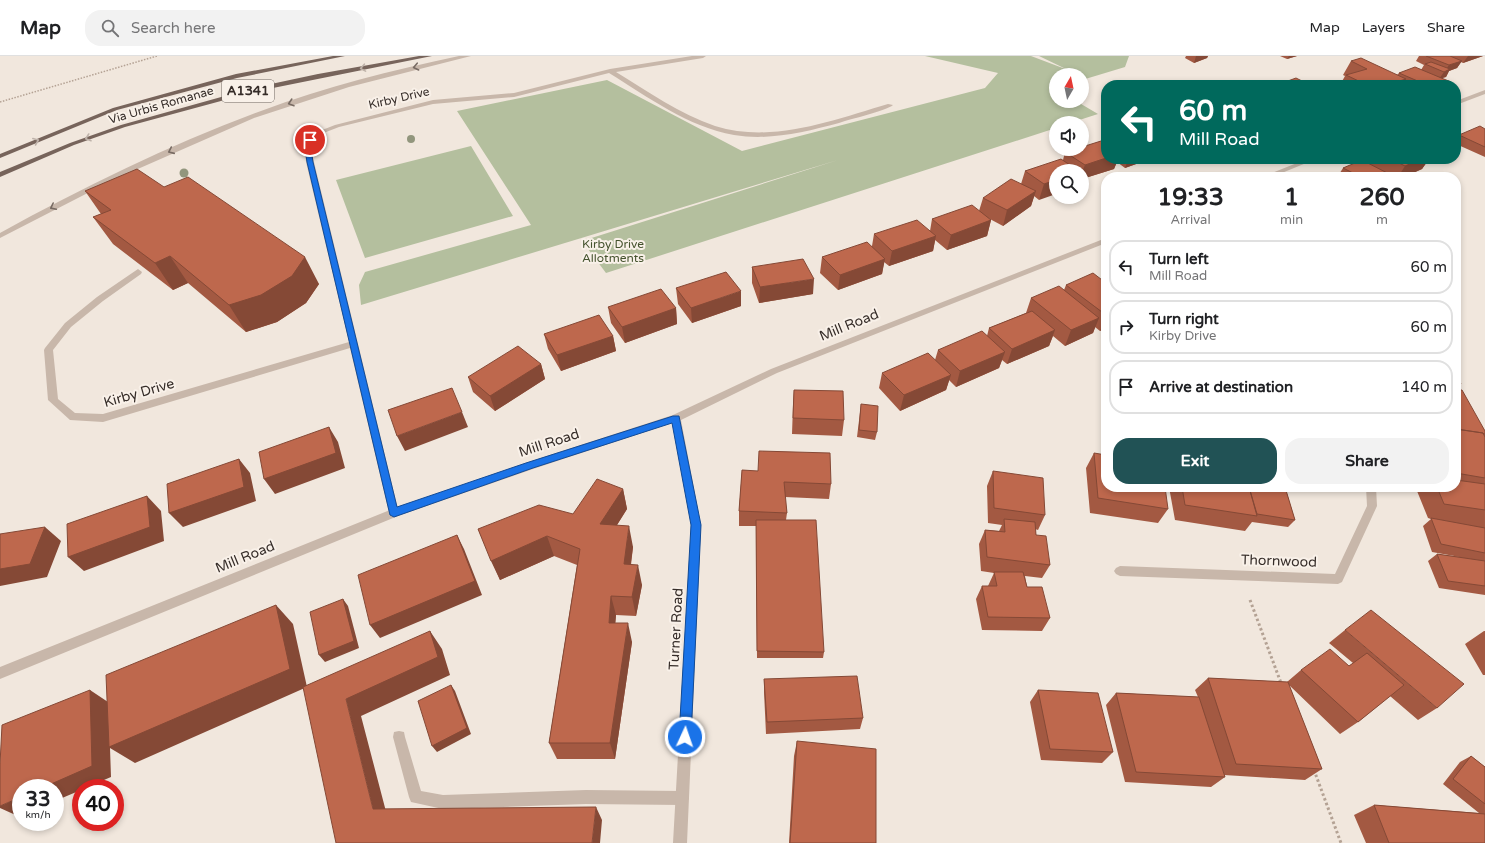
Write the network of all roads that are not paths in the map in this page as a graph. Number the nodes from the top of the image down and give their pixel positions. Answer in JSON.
{"nodes":[{"id":1,"x":342,"y":56,"type":"edge"},
{"id":2,"x":428,"y":56,"type":"edge"},
{"id":3,"x":468,"y":56,"type":"edge"},
{"id":4,"x":703,"y":56,"type":"edge"},
{"id":5,"x":610,"y":71,"type":"junction"},
{"id":6,"x":1485,"y":92,"type":"edge"},
{"id":7,"x":1461,"y":102,"type":"edge"},
{"id":8,"x":890,"y":105,"type":"dead end"},
{"id":9,"x":0,"y":156,"type":"edge"},
{"id":10,"x":1300,"y":164,"type":"edge"},
{"id":11,"x":1279,"y":172,"type":"edge"},
{"id":12,"x":0,"y":175,"type":"edge"},
{"id":13,"x":0,"y":236,"type":"edge"},
{"id":14,"x":1101,"y":242,"type":"edge"},
{"id":15,"x":138,"y":272,"type":"edge"},
{"id":16,"x":353,"y":344,"type":"junction"},
{"id":17,"x":676,"y":418,"type":"junction"},
{"id":18,"x":1371,"y":492,"type":"edge"},
{"id":19,"x":394,"y":513,"type":"junction"},
{"id":20,"x":1120,"y":571,"type":"dead end"},
{"id":21,"x":0,"y":673,"type":"edge"},
{"id":22,"x":399,"y":737,"type":"dead end"},
{"id":23,"x":682,"y":798,"type":"junction"},
{"id":24,"x":680,"y":843,"type":"edge"}],
"edges":[{"from":9,"to":1,"type":"main road","name":"Via Urbis Romanae","number":"A1341","one_way":true},
{"from":2,"to":12,"type":"main road","name":"Via Urbis Romanae","number":"A1341","one_way":true},
{"from":3,"to":13,"type":"street","one_way":true},
{"from":4,"to":5,"type":"street","name":"Kirby Drive"},
{"from":5,"to":8,"type":"street"},
{"from":5,"to":16,"type":"street","name":"Kirby Drive"},
{"from":6,"to":7,"type":"street"},
{"from":10,"to":11,"type":"street"},
{"from":14,"to":17,"type":"street","name":"Mill Road"},
{"from":15,"to":16,"type":"street","name":"Kirby Drive"},
{"from":16,"to":19,"type":"street","name":"Kirby Drive"},
{"from":17,"to":19,"type":"street","name":"Mill Road"},
{"from":17,"to":23,"type":"street","name":"Turner Road"},
{"from":18,"to":20,"type":"street","name":"Thornwood"},
{"from":19,"to":21,"type":"street","name":"Mill Road"},
{"from":22,"to":23,"type":"street"},
{"from":23,"to":24,"type":"street","name":"Turner Road"}]}
